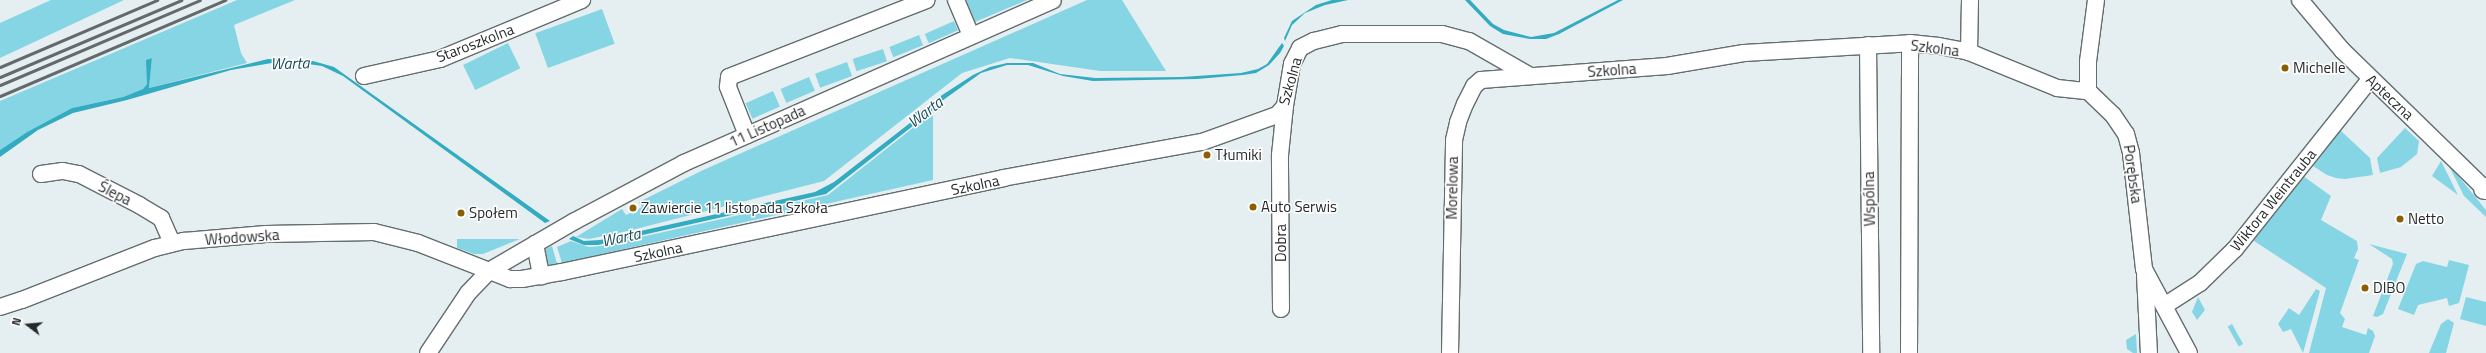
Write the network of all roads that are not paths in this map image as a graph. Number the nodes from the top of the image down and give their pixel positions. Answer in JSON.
{"nodes":[{"id":1,"x":582,"y":0,"type":"edge"},
{"id":2,"x":927,"y":0,"type":"edge"},
{"id":3,"x":956,"y":0,"type":"edge"},
{"id":4,"x":1053,"y":0,"type":"edge"},
{"id":5,"x":1970,"y":0,"type":"edge"},
{"id":6,"x":2096,"y":0,"type":"edge"},
{"id":7,"x":2300,"y":0,"type":"edge"},
{"id":8,"x":971,"y":35,"type":"junction"},
{"id":9,"x":1910,"y":44,"type":"junction"},
{"id":10,"x":1868,"y":45,"type":"junction"},
{"id":11,"x":1969,"y":52,"type":"junction"},
{"id":12,"x":364,"y":76,"type":"dead end"},
{"id":13,"x":1530,"y":76,"type":"junction"},
{"id":14,"x":2370,"y":79,"type":"junction"},
{"id":15,"x":2088,"y":91,"type":"junction"},
{"id":16,"x":1285,"y":106,"type":"junction"},
{"id":17,"x":747,"y":135,"type":"junction"},
{"id":18,"x":41,"y":174,"type":"dead end"},
{"id":19,"x":2485,"y":189,"type":"edge"},
{"id":20,"x":542,"y":241,"type":"junction"},
{"id":21,"x":172,"y":243,"type":"junction"},
{"id":22,"x":2144,"y":269,"type":"junction"},
{"id":23,"x":490,"y":271,"type":"junction"},
{"id":24,"x":541,"y":276,"type":"junction"},
{"id":25,"x":2164,"y":306,"type":"junction"},
{"id":26,"x":0,"y":307,"type":"edge"},
{"id":27,"x":1281,"y":309,"type":"dead end"},
{"id":28,"x":428,"y":353,"type":"edge"},
{"id":29,"x":1450,"y":353,"type":"edge"},
{"id":30,"x":1871,"y":353,"type":"edge"},
{"id":31,"x":1908,"y":353,"type":"edge"},
{"id":32,"x":2149,"y":353,"type":"edge"},
{"id":33,"x":2189,"y":353,"type":"edge"}],
"edges":[{"from":1,"to":12,"type":"street","name":"Staroszkolna"},
{"from":2,"to":17,"type":"street"},
{"from":3,"to":8,"type":"street"},
{"from":4,"to":8,"type":"street","name":"11 Listopada"},
{"from":5,"to":11,"type":"street"},
{"from":6,"to":15,"type":"street"},
{"from":7,"to":14,"type":"street","name":"Apteczna"},
{"from":8,"to":17,"type":"street","name":"11 Listopada"},
{"from":9,"to":10,"type":"street","name":"Szkolna"},
{"from":9,"to":11,"type":"street","name":"Szkolna"},
{"from":9,"to":31,"type":"street"},
{"from":10,"to":13,"type":"street","name":"Szkolna"},
{"from":10,"to":30,"type":"street","name":"Wspólna"},
{"from":11,"to":15,"type":"street","name":"Szkolna"},
{"from":13,"to":16,"type":"street","name":"Szkolna"},
{"from":13,"to":29,"type":"street","name":"Morelowa"},
{"from":14,"to":19,"type":"street","name":"Apteczna"},
{"from":14,"to":25,"type":"street","name":"Wiktora Weintrauba"},
{"from":15,"to":22,"type":"street","name":"Porębska"},
{"from":16,"to":24,"type":"street","name":"Szkolna"},
{"from":16,"to":27,"type":"street","name":"Dobra"},
{"from":17,"to":20,"type":"street","name":"11 Listopada"},
{"from":18,"to":21,"type":"street","name":"Ślepa"},
{"from":20,"to":23,"type":"street","name":"11 Listopada"},
{"from":20,"to":24,"type":"street"},
{"from":21,"to":23,"type":"street","name":"Włodowska"},
{"from":21,"to":26,"type":"street","name":"Włodowska"},
{"from":22,"to":25,"type":"street","name":"Porębska"},
{"from":22,"to":32,"type":"street"},
{"from":23,"to":24,"type":"street","name":"Szkolna"},
{"from":23,"to":28,"type":"street","name":"11 Listopada"},
{"from":25,"to":33,"type":"street","name":"Porębska"}]}
